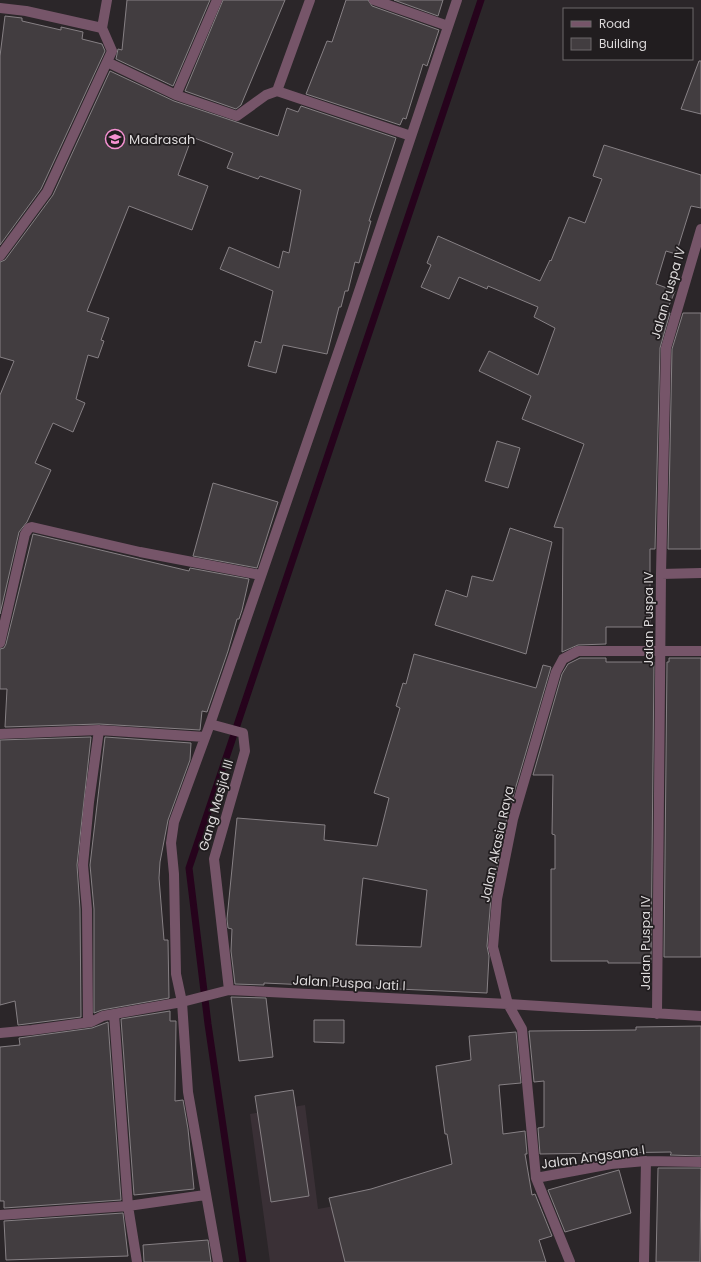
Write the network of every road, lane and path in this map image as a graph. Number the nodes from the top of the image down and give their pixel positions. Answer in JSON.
{"nodes":[{"id":1,"x":107,"y":0,"type":"edge"},
{"id":2,"x":217,"y":0,"type":"edge"},
{"id":3,"x":310,"y":0,"type":"edge"},
{"id":4,"x":374,"y":0,"type":"edge"},
{"id":5,"x":457,"y":0,"type":"edge"},
{"id":6,"x":0,"y":8,"type":"edge"},
{"id":7,"x":448,"y":26,"type":"junction"},
{"id":8,"x":102,"y":28,"type":"junction"},
{"id":9,"x":107,"y":62,"type":"junction"},
{"id":10,"x":277,"y":91,"type":"junction"},
{"id":11,"x":176,"y":95,"type":"junction"},
{"id":12,"x":411,"y":136,"type":"junction"},
{"id":13,"x":701,"y":229,"type":"edge"},
{"id":14,"x":0,"y":256,"type":"edge"},
{"id":15,"x":701,"y":573,"type":"edge"},
{"id":16,"x":661,"y":574,"type":"junction"},
{"id":17,"x":261,"y":575,"type":"junction"},
{"id":18,"x":0,"y":643,"type":"edge"},
{"id":19,"x":660,"y":651,"type":"junction"},
{"id":20,"x":701,"y":651,"type":"edge"},
{"id":21,"x":215,"y":725,"type":"junction"},
{"id":22,"x":99,"y":730,"type":"junction"},
{"id":23,"x":0,"y":734,"type":"edge"},
{"id":24,"x":205,"y":737,"type":"junction"},
{"id":25,"x":229,"y":990,"type":"junction"},
{"id":26,"x":185,"y":1002,"type":"junction"},
{"id":27,"x":508,"y":1004,"type":"junction"},
{"id":28,"x":114,"y":1014,"type":"junction"},
{"id":29,"x":657,"y":1014,"type":"junction"},
{"id":30,"x":701,"y":1016,"type":"edge"},
{"id":31,"x":88,"y":1022,"type":"junction"},
{"id":32,"x":0,"y":1033,"type":"edge"},
{"id":33,"x":646,"y":1162,"type":"junction"},
{"id":34,"x":701,"y":1162,"type":"edge"},
{"id":35,"x":536,"y":1178,"type":"junction"},
{"id":36,"x":205,"y":1195,"type":"junction"},
{"id":37,"x":128,"y":1206,"type":"junction"},
{"id":38,"x":0,"y":1215,"type":"edge"},
{"id":39,"x":137,"y":1262,"type":"edge"},
{"id":40,"x":218,"y":1262,"type":"edge"},
{"id":41,"x":570,"y":1262,"type":"edge"},
{"id":42,"x":644,"y":1262,"type":"edge"}],
"edges":[{"from":1,"to":8,"type":"street"},
{"from":2,"to":11,"type":"street"},
{"from":3,"to":10,"type":"street"},
{"from":4,"to":7,"type":"street"},
{"from":5,"to":7,"type":"street"},
{"from":6,"to":8,"type":"street"},
{"from":7,"to":12,"type":"street"},
{"from":8,"to":9,"type":"street"},
{"from":9,"to":11,"type":"street"},
{"from":9,"to":14,"type":"street"},
{"from":10,"to":11,"type":"street"},
{"from":10,"to":12,"type":"street"},
{"from":12,"to":17,"type":"street"},
{"from":13,"to":16,"type":"street","name":"Jalan Puspa IV"},
{"from":15,"to":16,"type":"street"},
{"from":16,"to":19,"type":"street","name":"Jalan Puspa IV"},
{"from":17,"to":18,"type":"street"},
{"from":17,"to":21,"type":"street"},
{"from":19,"to":20,"type":"street"},
{"from":19,"to":27,"type":"street","name":"Jalan Akasia Raya"},
{"from":19,"to":29,"type":"street","name":"Jalan Puspa IV"},
{"from":21,"to":24,"type":"street"},
{"from":21,"to":25,"type":"street","name":"Gang Masjid III"},
{"from":22,"to":23,"type":"street"},
{"from":22,"to":24,"type":"street"},
{"from":22,"to":31,"type":"street"},
{"from":24,"to":26,"type":"street"},
{"from":25,"to":26,"type":"street","name":"Jalan Puspa Jati I"},
{"from":25,"to":27,"type":"street","name":"Jalan Puspa Jati I"},
{"from":26,"to":28,"type":"street","name":"Jalan Puspa Jati I"},
{"from":26,"to":36,"type":"street"},
{"from":27,"to":29,"type":"street","name":"Jalan Puspa Jati I"},
{"from":27,"to":35,"type":"street","name":"Jalan Akasia Raya"},
{"from":28,"to":31,"type":"street","name":"Jalan Puspa Jati I"},
{"from":28,"to":37,"type":"street"},
{"from":29,"to":30,"type":"street","name":"Jalan Puspa Jati I"},
{"from":31,"to":32,"type":"street","name":"Jalan Puspa Jati I"},
{"from":33,"to":34,"type":"street","name":"Jalan Angsana I"},
{"from":33,"to":35,"type":"street","name":"Jalan Angsana I"},
{"from":33,"to":42,"type":"street"},
{"from":35,"to":41,"type":"street","name":"Jalan Akasia Raya"},
{"from":36,"to":37,"type":"street"},
{"from":36,"to":40,"type":"street"},
{"from":37,"to":38,"type":"street"},
{"from":37,"to":39,"type":"street"}]}
